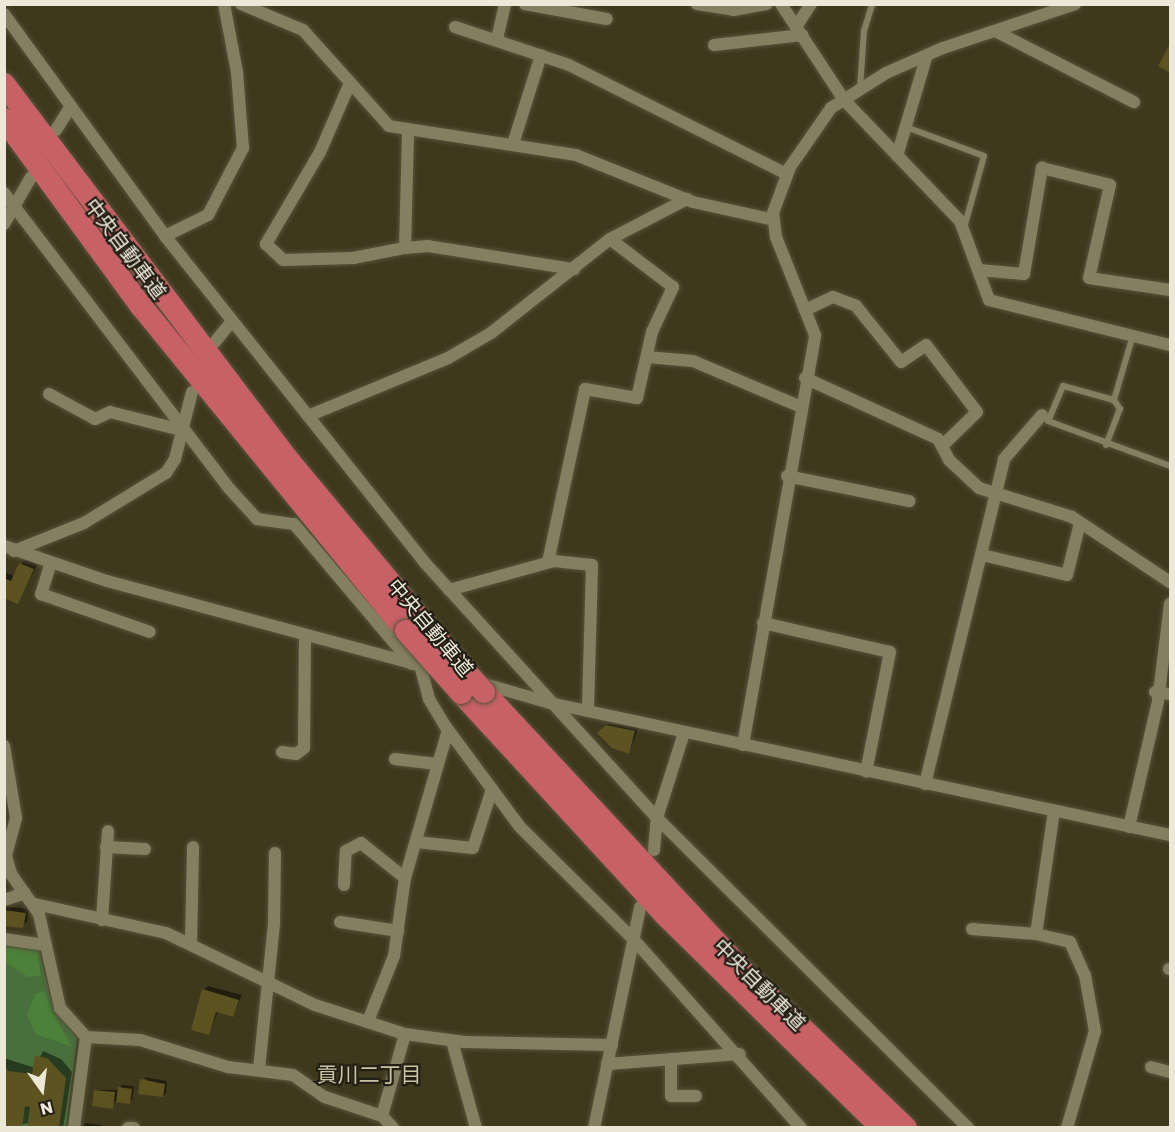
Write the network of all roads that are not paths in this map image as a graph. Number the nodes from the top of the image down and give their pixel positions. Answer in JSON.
{"nodes":[{"id":1,"x":224,"y":4,"type":"edge"},
{"id":2,"x":241,"y":4,"type":"edge"},
{"id":3,"x":505,"y":4,"type":"edge"},
{"id":4,"x":525,"y":4,"type":"edge"},
{"id":5,"x":697,"y":4,"type":"edge"},
{"id":6,"x":766,"y":4,"type":"edge"},
{"id":7,"x":782,"y":4,"type":"edge"},
{"id":8,"x":811,"y":4,"type":"edge"},
{"id":9,"x":872,"y":4,"type":"edge"},
{"id":10,"x":1075,"y":4,"type":"edge"},
{"id":11,"x":4,"y":14,"type":"edge"},
{"id":12,"x":607,"y":19,"type":"dead end"},
{"id":13,"x":455,"y":27,"type":"dead end"},
{"id":14,"x":799,"y":32,"type":"junction"},
{"id":15,"x":998,"y":32,"type":"junction"},
{"id":16,"x":497,"y":39,"type":"junction"},
{"id":17,"x":714,"y":45,"type":"dead end"},
{"id":18,"x":541,"y":55,"type":"junction"},
{"id":19,"x":927,"y":55,"type":"junction"},
{"id":20,"x":350,"y":82,"type":"junction"},
{"id":21,"x":4,"y":84,"type":"edge"},
{"id":22,"x":860,"y":90,"type":"junction"},
{"id":23,"x":844,"y":100,"type":"junction"},
{"id":24,"x":1134,"y":102,"type":"dead end"},
{"id":25,"x":71,"y":106,"type":"junction"},
{"id":26,"x":4,"y":119,"type":"edge"},
{"id":27,"x":906,"y":127,"type":"junction"},
{"id":28,"x":56,"y":130,"type":"dead end"},
{"id":29,"x":408,"y":131,"type":"junction"},
{"id":30,"x":513,"y":144,"type":"junction"},
{"id":31,"x":897,"y":156,"type":"junction"},
{"id":32,"x":787,"y":174,"type":"junction"},
{"id":33,"x":31,"y":177,"type":"dead end"},
{"id":34,"x":4,"y":193,"type":"edge"},
{"id":35,"x":687,"y":199,"type":"junction"},
{"id":36,"x":14,"y":207,"type":"junction"},
{"id":37,"x":774,"y":220,"type":"junction"},
{"id":38,"x":4,"y":224,"type":"edge"},
{"id":39,"x":964,"y":230,"type":"junction"},
{"id":40,"x":165,"y":236,"type":"junction"},
{"id":41,"x":610,"y":239,"type":"junction"},
{"id":42,"x":405,"y":248,"type":"junction"},
{"id":43,"x":574,"y":269,"type":"junction"},
{"id":44,"x":979,"y":270,"type":"junction"},
{"id":45,"x":1170,"y":290,"type":"edge"},
{"id":46,"x":805,"y":310,"type":"junction"},
{"id":47,"x":232,"y":321,"type":"junction"},
{"id":48,"x":1133,"y":335,"type":"junction"},
{"id":49,"x":215,"y":342,"type":"dead end"},
{"id":50,"x":1170,"y":345,"type":"edge"},
{"id":51,"x":647,"y":357,"type":"junction"},
{"id":52,"x":805,"y":378,"type":"junction"},
{"id":53,"x":192,"y":392,"type":"dead end"},
{"id":54,"x":49,"y":394,"type":"dead end"},
{"id":55,"x":1114,"y":400,"type":"junction"},
{"id":56,"x":799,"y":406,"type":"junction"},
{"id":57,"x":1042,"y":415,"type":"dead end"},
{"id":58,"x":308,"y":416,"type":"junction"},
{"id":59,"x":182,"y":427,"type":"junction"},
{"id":60,"x":1106,"y":445,"type":"junction"},
{"id":61,"x":942,"y":447,"type":"junction"},
{"id":62,"x":1170,"y":466,"type":"edge"},
{"id":63,"x":787,"y":476,"type":"junction"},
{"id":64,"x":997,"y":493,"type":"junction"},
{"id":65,"x":909,"y":501,"type":"dead end"},
{"id":66,"x":1080,"y":523,"type":"junction"},
{"id":67,"x":8,"y":550,"type":"edge"},
{"id":68,"x":982,"y":555,"type":"junction"},
{"id":69,"x":51,"y":562,"type":"junction"},
{"id":70,"x":548,"y":562,"type":"junction"},
{"id":71,"x":1170,"y":582,"type":"edge"},
{"id":72,"x":449,"y":590,"type":"junction"},
{"id":73,"x":1170,"y":604,"type":"edge"},
{"id":74,"x":763,"y":622,"type":"junction"},
{"id":75,"x":150,"y":632,"type":"dead end"},
{"id":76,"x":304,"y":636,"type":"junction"},
{"id":77,"x":416,"y":664,"type":"junction"},
{"id":78,"x":1155,"y":692,"type":"junction"},
{"id":79,"x":1170,"y":694,"type":"edge"},
{"id":80,"x":550,"y":703,"type":"junction"},
{"id":81,"x":588,"y":711,"type":"junction"},
{"id":82,"x":448,"y":730,"type":"junction"},
{"id":83,"x":684,"y":733,"type":"junction"},
{"id":84,"x":742,"y":745,"type":"junction"},
{"id":85,"x":4,"y":746,"type":"edge"},
{"id":86,"x":282,"y":752,"type":"dead end"},
{"id":87,"x":394,"y":759,"type":"dead end"},
{"id":88,"x":437,"y":764,"type":"junction"},
{"id":89,"x":866,"y":772,"type":"junction"},
{"id":90,"x":8,"y":784,"type":"edge"},
{"id":91,"x":925,"y":784,"type":"junction"},
{"id":92,"x":492,"y":789,"type":"junction"},
{"id":93,"x":1054,"y":812,"type":"junction"},
{"id":94,"x":657,"y":818,"type":"junction"},
{"id":95,"x":1129,"y":827,"type":"junction"},
{"id":96,"x":108,"y":831,"type":"dead end"},
{"id":97,"x":1170,"y":835,"type":"edge"},
{"id":98,"x":416,"y":842,"type":"junction"},
{"id":99,"x":106,"y":847,"type":"junction"},
{"id":100,"x":193,"y":847,"type":"dead end"},
{"id":101,"x":145,"y":849,"type":"dead end"},
{"id":102,"x":654,"y":850,"type":"dead end"},
{"id":103,"x":275,"y":853,"type":"dead end"},
{"id":104,"x":405,"y":878,"type":"junction"},
{"id":105,"x":344,"y":885,"type":"dead end"},
{"id":106,"x":25,"y":893,"type":"junction"},
{"id":107,"x":4,"y":900,"type":"edge"},
{"id":108,"x":35,"y":904,"type":"junction"},
{"id":109,"x":640,"y":907,"type":"dead end"},
{"id":110,"x":102,"y":920,"type":"junction"},
{"id":111,"x":340,"y":922,"type":"dead end"},
{"id":112,"x":972,"y":929,"type":"dead end"},
{"id":113,"x":398,"y":931,"type":"junction"},
{"id":114,"x":1036,"y":934,"type":"junction"},
{"id":115,"x":4,"y":939,"type":"edge"},
{"id":116,"x":634,"y":941,"type":"junction"},
{"id":117,"x":191,"y":944,"type":"junction"},
{"id":118,"x":45,"y":945,"type":"junction"},
{"id":119,"x":266,"y":982,"type":"junction"},
{"id":120,"x":368,"y":1021,"type":"junction"},
{"id":121,"x":405,"y":1034,"type":"junction"},
{"id":122,"x":86,"y":1037,"type":"junction"},
{"id":123,"x":452,"y":1041,"type":"junction"},
{"id":124,"x":612,"y":1045,"type":"junction"},
{"id":125,"x":740,"y":1054,"type":"junction"},
{"id":126,"x":671,"y":1059,"type":"junction"},
{"id":127,"x":607,"y":1064,"type":"junction"},
{"id":128,"x":1151,"y":1067,"type":"dead end"},
{"id":129,"x":259,"y":1069,"type":"junction"},
{"id":130,"x":1170,"y":1072,"type":"edge"},
{"id":131,"x":696,"y":1096,"type":"dead end"},
{"id":132,"x":382,"y":1116,"type":"junction"},
{"id":133,"x":74,"y":1128,"type":"edge"},
{"id":134,"x":128,"y":1128,"type":"edge"},
{"id":135,"x":134,"y":1128,"type":"edge"},
{"id":136,"x":393,"y":1128,"type":"edge"},
{"id":137,"x":476,"y":1128,"type":"edge"},
{"id":138,"x":594,"y":1128,"type":"edge"},
{"id":139,"x":801,"y":1128,"type":"edge"},
{"id":140,"x":882,"y":1128,"type":"edge"},
{"id":141,"x":906,"y":1128,"type":"edge"},
{"id":142,"x":968,"y":1128,"type":"edge"},
{"id":143,"x":1067,"y":1128,"type":"edge"}],
"edges":[{"from":1,"to":40,"type":"street"},
{"from":2,"to":20,"type":"street"},
{"from":3,"to":16,"type":"street"},
{"from":4,"to":12,"type":"street"},
{"from":5,"to":6,"type":"street"},
{"from":7,"to":14,"type":"street"},
{"from":8,"to":14,"type":"street"},
{"from":9,"to":22,"type":"lane"},
{"from":10,"to":15,"type":"street"},
{"from":11,"to":25,"type":"street"},
{"from":13,"to":16,"type":"street"},
{"from":14,"to":17,"type":"street"},
{"from":14,"to":23,"type":"street"},
{"from":15,"to":19,"type":"street"},
{"from":15,"to":24,"type":"street"},
{"from":16,"to":18,"type":"street"},
{"from":18,"to":30,"type":"street"},
{"from":18,"to":32,"type":"street"},
{"from":19,"to":22,"type":"street"},
{"from":19,"to":27,"type":"street"},
{"from":20,"to":29,"type":"street"},
{"from":20,"to":42,"type":"street"},
{"from":21,"to":141,"type":"highway","name":"中央自動車道","bridge":true},
{"from":22,"to":23,"type":"street"},
{"from":23,"to":31,"type":"street"},
{"from":23,"to":32,"type":"street"},
{"from":25,"to":28,"type":"street"},
{"from":25,"to":40,"type":"street"},
{"from":26,"to":140,"type":"highway","name":"中央自動車道","bridge":true},
{"from":27,"to":31,"type":"street"},
{"from":27,"to":39,"type":"lane"},
{"from":29,"to":30,"type":"street"},
{"from":29,"to":42,"type":"street"},
{"from":30,"to":35,"type":"street"},
{"from":31,"to":39,"type":"street"},
{"from":32,"to":37,"type":"street"},
{"from":33,"to":36,"type":"street"},
{"from":34,"to":36,"type":"street"},
{"from":35,"to":37,"type":"street"},
{"from":35,"to":41,"type":"street"},
{"from":36,"to":38,"type":"street"},
{"from":36,"to":59,"type":"street"},
{"from":37,"to":46,"type":"street"},
{"from":39,"to":44,"type":"street"},
{"from":40,"to":47,"type":"street"},
{"from":41,"to":43,"type":"street"},
{"from":41,"to":51,"type":"street"},
{"from":42,"to":43,"type":"street"},
{"from":43,"to":58,"type":"street"},
{"from":44,"to":45,"type":"street"},
{"from":44,"to":48,"type":"street"},
{"from":46,"to":52,"type":"street"},
{"from":46,"to":61,"type":"street"},
{"from":47,"to":49,"type":"street"},
{"from":47,"to":58,"type":"street"},
{"from":48,"to":50,"type":"street"},
{"from":48,"to":55,"type":"lane"},
{"from":51,"to":56,"type":"street"},
{"from":51,"to":70,"type":"street"},
{"from":52,"to":56,"type":"street"},
{"from":52,"to":61,"type":"street"},
{"from":53,"to":59,"type":"street"},
{"from":54,"to":59,"type":"street"},
{"from":55,"to":60,"type":"lane"},
{"from":55,"to":60,"type":"lane"},
{"from":56,"to":63,"type":"street"},
{"from":57,"to":64,"type":"street"},
{"from":58,"to":72,"type":"street"},
{"from":59,"to":67,"type":"street"},
{"from":59,"to":77,"type":"street"},
{"from":60,"to":62,"type":"lane"},
{"from":61,"to":64,"type":"street"},
{"from":63,"to":65,"type":"street"},
{"from":63,"to":74,"type":"street"},
{"from":64,"to":66,"type":"street"},
{"from":64,"to":68,"type":"street"},
{"from":66,"to":68,"type":"street"},
{"from":66,"to":71,"type":"street"},
{"from":67,"to":69,"type":"street"},
{"from":68,"to":91,"type":"street"},
{"from":69,"to":75,"type":"street"},
{"from":69,"to":76,"type":"street"},
{"from":70,"to":72,"type":"street"},
{"from":70,"to":81,"type":"street"},
{"from":72,"to":80,"type":"street"},
{"from":73,"to":78,"type":"street"},
{"from":74,"to":84,"type":"street"},
{"from":74,"to":89,"type":"street"},
{"from":76,"to":77,"type":"street"},
{"from":76,"to":86,"type":"street"},
{"from":77,"to":80,"type":"street"},
{"from":77,"to":82,"type":"street"},
{"from":78,"to":79,"type":"street"},
{"from":78,"to":95,"type":"street"},
{"from":80,"to":81,"type":"street"},
{"from":80,"to":94,"type":"street"},
{"from":81,"to":83,"type":"street"},
{"from":82,"to":88,"type":"street"},
{"from":82,"to":92,"type":"street"},
{"from":83,"to":84,"type":"street"},
{"from":83,"to":94,"type":"street"},
{"from":84,"to":89,"type":"street"},
{"from":85,"to":90,"type":"street"},
{"from":87,"to":88,"type":"street"},
{"from":88,"to":98,"type":"street"},
{"from":89,"to":91,"type":"street"},
{"from":90,"to":106,"type":"street"},
{"from":91,"to":93,"type":"street"},
{"from":92,"to":98,"type":"street"},
{"from":92,"to":116,"type":"street"},
{"from":93,"to":95,"type":"street"},
{"from":93,"to":114,"type":"street"},
{"from":94,"to":102,"type":"street"},
{"from":94,"to":142,"type":"street"},
{"from":95,"to":97,"type":"street"},
{"from":96,"to":99,"type":"street"},
{"from":98,"to":104,"type":"street"},
{"from":99,"to":101,"type":"street"},
{"from":99,"to":110,"type":"street"},
{"from":100,"to":117,"type":"street"},
{"from":103,"to":119,"type":"street"},
{"from":104,"to":105,"type":"street"},
{"from":104,"to":113,"type":"street"},
{"from":106,"to":107,"type":"street"},
{"from":106,"to":108,"type":"street"},
{"from":108,"to":110,"type":"street"},
{"from":108,"to":118,"type":"street"},
{"from":109,"to":116,"type":"street"},
{"from":110,"to":117,"type":"street"},
{"from":111,"to":113,"type":"street"},
{"from":112,"to":114,"type":"street"},
{"from":113,"to":120,"type":"street"},
{"from":114,"to":143,"type":"street"},
{"from":115,"to":118,"type":"street"},
{"from":116,"to":124,"type":"street"},
{"from":116,"to":125,"type":"street"},
{"from":117,"to":119,"type":"street"},
{"from":118,"to":122,"type":"street"},
{"from":119,"to":120,"type":"street"},
{"from":119,"to":129,"type":"street"},
{"from":120,"to":121,"type":"street"},
{"from":121,"to":123,"type":"street"},
{"from":121,"to":132,"type":"street"},
{"from":122,"to":129,"type":"street"},
{"from":122,"to":133,"type":"street"},
{"from":123,"to":124,"type":"street"},
{"from":123,"to":137,"type":"street"},
{"from":124,"to":127,"type":"street"},
{"from":125,"to":126,"type":"street"},
{"from":125,"to":139,"type":"street"},
{"from":126,"to":127,"type":"street"},
{"from":126,"to":131,"type":"street"},
{"from":127,"to":138,"type":"street"},
{"from":128,"to":130,"type":"street"},
{"from":129,"to":132,"type":"street"},
{"from":132,"to":136,"type":"street"},
{"from":134,"to":135,"type":"street"}]}
